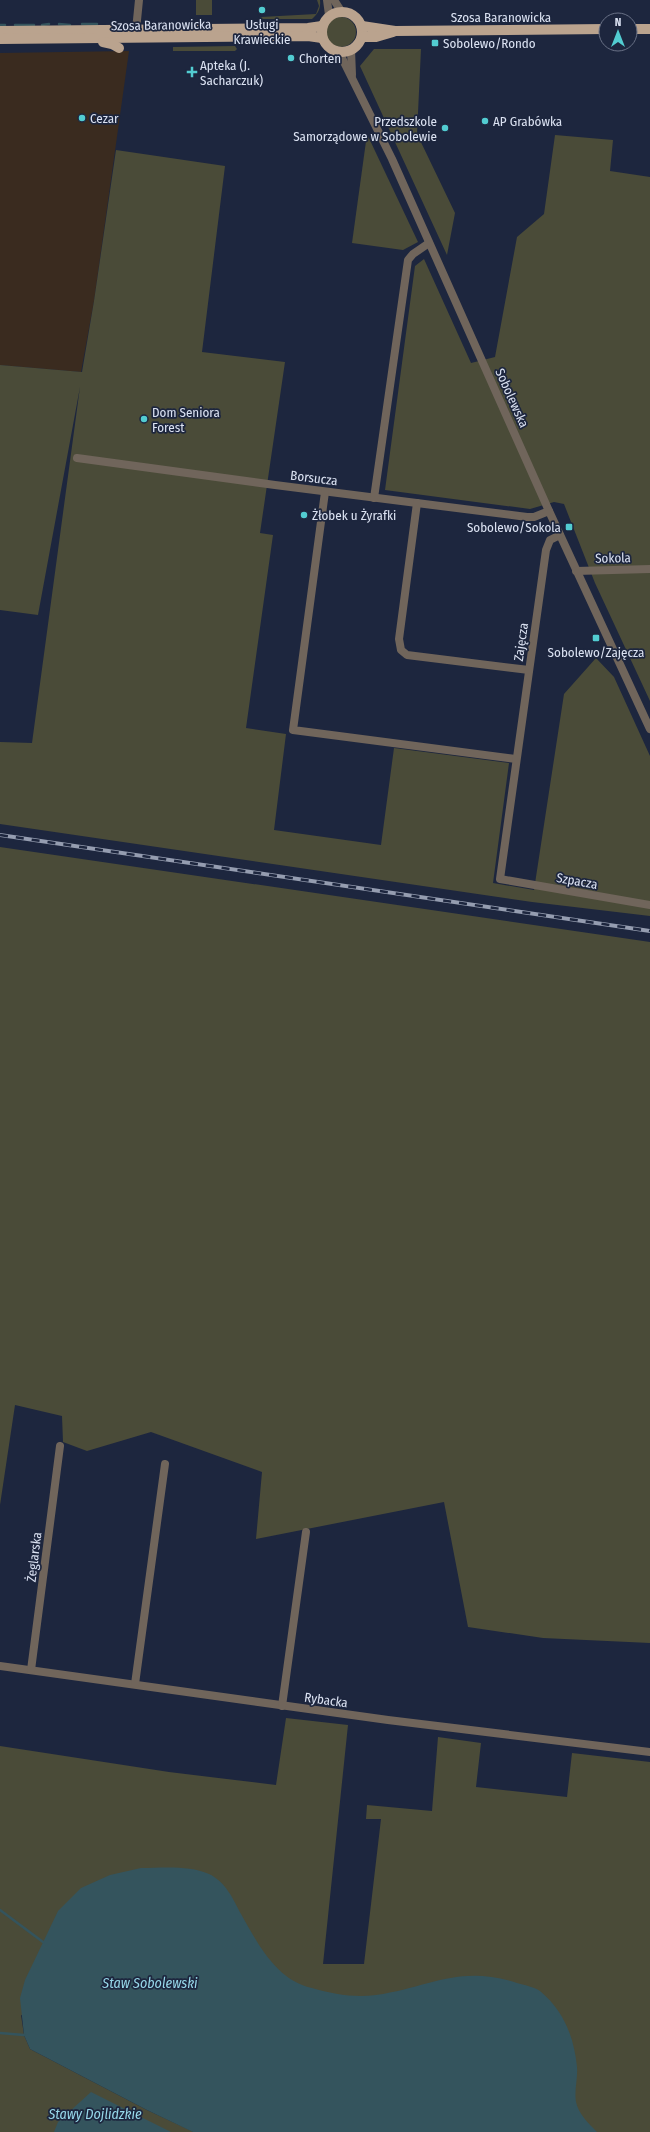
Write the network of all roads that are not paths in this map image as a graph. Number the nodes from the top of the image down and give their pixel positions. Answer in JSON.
{"nodes":[{"id":1,"x":139,"y":0,"type":"edge"},
{"id":2,"x":327,"y":0,"type":"edge"},
{"id":3,"x":334,"y":0,"type":"edge"},
{"id":4,"x":341,"y":11,"type":"junction"},
{"id":5,"x":329,"y":15,"type":"junction"},
{"id":6,"x":322,"y":26,"type":"junction"},
{"id":7,"x":362,"y":26,"type":"junction"},
{"id":8,"x":205,"y":29,"type":"junction"},
{"id":9,"x":598,"y":29,"type":"edge"},
{"id":10,"x":638,"y":29,"type":"edge"},
{"id":11,"x":650,"y":29,"type":"edge"},
{"id":12,"x":0,"y":31,"type":"edge"},
{"id":13,"x":395,"y":31,"type":"junction"},
{"id":14,"x":136,"y":34,"type":"junction"},
{"id":15,"x":29,"y":35,"type":"junction"},
{"id":16,"x":73,"y":38,"type":"junction"},
{"id":17,"x":167,"y":38,"type":"junction"},
{"id":18,"x":322,"y":38,"type":"junction"},
{"id":19,"x":362,"y":38,"type":"junction"},
{"id":20,"x":0,"y":39,"type":"edge"},
{"id":21,"x":119,"y":48,"type":"dead end"},
{"id":22,"x":351,"y":50,"type":"junction"},
{"id":23,"x":339,"y":52,"type":"junction"},
{"id":24,"x":352,"y":78,"type":"junction"},
{"id":25,"x":429,"y":243,"type":"junction"},
{"id":26,"x":76,"y":458,"type":"dead end"},
{"id":27,"x":325,"y":492,"type":"junction"},
{"id":28,"x":374,"y":498,"type":"junction"},
{"id":29,"x":417,"y":503,"type":"junction"},
{"id":30,"x":549,"y":511,"type":"junction"},
{"id":31,"x":560,"y":535,"type":"junction"},
{"id":32,"x":650,"y":569,"type":"edge"},
{"id":33,"x":576,"y":571,"type":"junction"},
{"id":34,"x":529,"y":670,"type":"junction"},
{"id":35,"x":650,"y":729,"type":"edge"},
{"id":36,"x":516,"y":759,"type":"junction"},
{"id":37,"x":500,"y":878,"type":"joint"},
{"id":38,"x":650,"y":905,"type":"edge"},
{"id":39,"x":60,"y":1446,"type":"dead end"},
{"id":40,"x":165,"y":1464,"type":"dead end"},
{"id":41,"x":306,"y":1532,"type":"dead end"},
{"id":42,"x":0,"y":1666,"type":"edge"},
{"id":43,"x":31,"y":1670,"type":"junction"},
{"id":44,"x":135,"y":1684,"type":"junction"},
{"id":45,"x":282,"y":1706,"type":"junction"},
{"id":46,"x":650,"y":1752,"type":"edge"}],
"edges":[{"from":1,"to":14,"type":"street"},
{"from":2,"to":5,"type":"street"},
{"from":3,"to":4,"type":"street"},
{"from":4,"to":5,"type":"main road"},
{"from":4,"to":7,"type":"main road"},
{"from":5,"to":6,"type":"main road"},
{"from":6,"to":8,"type":"main road","name":"Szosa Baranowicka"},
{"from":6,"to":18,"type":"main road"},
{"from":7,"to":13,"type":"main road","name":"Szosa Baranowicka"},
{"from":7,"to":19,"type":"main road"},
{"from":8,"to":14,"type":"main road","name":"Szosa Baranowicka"},
{"from":8,"to":17,"type":"main road"},
{"from":9,"to":13,"type":"main road","name":"Szosa Baranowicka"},
{"from":10,"to":11,"type":"main road"},
{"from":12,"to":15,"type":"main road","name":"Szosa Baranowicka"},
{"from":13,"to":19,"type":"main road","name":"Szosa Baranowicka"},
{"from":14,"to":15,"type":"main road","name":"Szosa Baranowicka"},
{"from":14,"to":16,"type":"main road"},
{"from":14,"to":17,"type":"main road","name":"Szosa Baranowicka"},
{"from":15,"to":16,"type":"main road","name":"Szosa Baranowicka"},
{"from":15,"to":20,"type":"main road","name":"Szosa Baranowicka"},
{"from":16,"to":21,"type":"main road"},
{"from":17,"to":18,"type":"main road","name":"Szosa Baranowicka"},
{"from":18,"to":23,"type":"main road"},
{"from":19,"to":22,"type":"main road"},
{"from":22,"to":23,"type":"main road"},
{"from":22,"to":24,"type":"street","name":"Sobolewska"},
{"from":23,"to":24,"type":"street","name":"Sobolewska"},
{"from":24,"to":25,"type":"street","name":"Sobolewska"},
{"from":25,"to":28,"type":"street"},
{"from":25,"to":30,"type":"street","name":"Sobolewska"},
{"from":26,"to":27,"type":"street","name":"Borsucza"},
{"from":27,"to":28,"type":"street","name":"Borsucza"},
{"from":27,"to":36,"type":"street"},
{"from":28,"to":29,"type":"street","name":"Borsucza"},
{"from":29,"to":30,"type":"street","name":"Borsucza"},
{"from":29,"to":34,"type":"street"},
{"from":30,"to":31,"type":"street","name":"Sobolewska"},
{"from":31,"to":33,"type":"street","name":"Sobolewska"},
{"from":31,"to":34,"type":"street","name":"Zajęcza"},
{"from":32,"to":33,"type":"street","name":"Sokola"},
{"from":33,"to":35,"type":"street","name":"Sobolewska"},
{"from":34,"to":36,"type":"street","name":"Zajęcza"},
{"from":36,"to":37,"type":"street","name":"Zajęcza"},
{"from":37,"to":38,"type":"street","name":"Szpacza"},
{"from":39,"to":43,"type":"street","name":"Żeglarska"},
{"from":40,"to":44,"type":"street"},
{"from":41,"to":45,"type":"street"},
{"from":42,"to":43,"type":"street","name":"Rybacka"},
{"from":43,"to":44,"type":"street","name":"Rybacka"},
{"from":44,"to":45,"type":"street","name":"Rybacka"},
{"from":45,"to":46,"type":"street","name":"Rybacka"}]}
